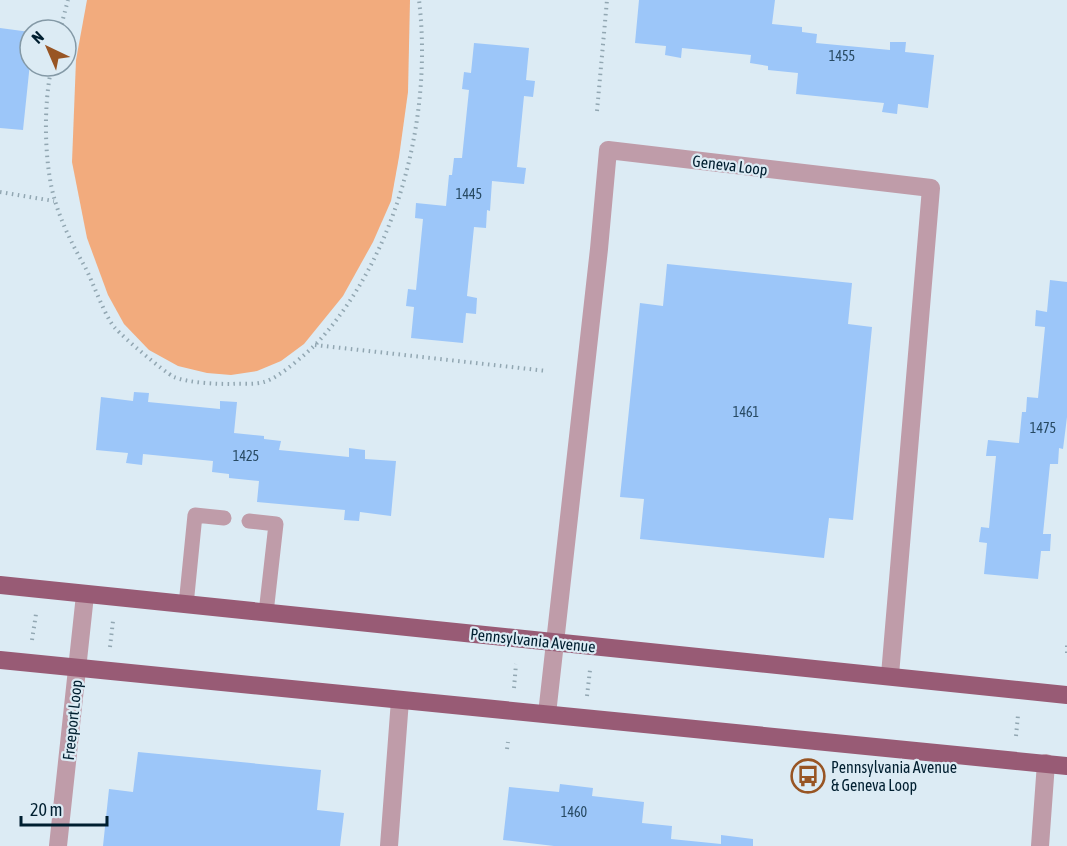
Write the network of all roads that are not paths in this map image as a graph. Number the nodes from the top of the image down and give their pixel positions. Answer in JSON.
{"nodes":[{"id":1,"x":224,"y":518,"type":"dead end"},
{"id":2,"x":249,"y":521,"type":"dead end"},
{"id":3,"x":0,"y":585,"type":"edge"},
{"id":4,"x":85,"y":595,"type":"junction"},
{"id":5,"x":186,"y":605,"type":"junction"},
{"id":6,"x":266,"y":613,"type":"junction"},
{"id":7,"x":554,"y":642,"type":"junction"},
{"id":8,"x":0,"y":660,"type":"edge"},
{"id":9,"x":78,"y":668,"type":"junction"},
{"id":10,"x":890,"y":675,"type":"junction"},
{"id":11,"x":1067,"y":694,"type":"edge"},
{"id":12,"x":400,"y":700,"type":"junction"},
{"id":13,"x":547,"y":714,"type":"junction"},
{"id":14,"x":1046,"y":764,"type":"junction"},
{"id":15,"x":1067,"y":766,"type":"edge"},
{"id":16,"x":58,"y":846,"type":"edge"},
{"id":17,"x":389,"y":846,"type":"edge"},
{"id":18,"x":1040,"y":846,"type":"edge"}],
"edges":[{"from":1,"to":5,"type":"lane"},
{"from":2,"to":6,"type":"lane"},
{"from":3,"to":4,"type":"main road","name":"Pennsylvania Avenue"},
{"from":4,"to":5,"type":"main road","name":"Pennsylvania Avenue"},
{"from":4,"to":9,"type":"street","name":"Freeport Loop"},
{"from":5,"to":6,"type":"main road","name":"Pennsylvania Avenue"},
{"from":6,"to":7,"type":"main road","name":"Pennsylvania Avenue"},
{"from":7,"to":10,"type":"main road","name":"Pennsylvania Avenue"},
{"from":7,"to":10,"type":"street","name":"Geneva Loop"},
{"from":7,"to":13,"type":"street","name":"Geneva Loop"},
{"from":8,"to":9,"type":"main road"},
{"from":9,"to":12,"type":"main road"},
{"from":9,"to":16,"type":"street","name":"Freeport Loop"},
{"from":10,"to":11,"type":"main road","name":"Pennsylvania Avenue"},
{"from":12,"to":13,"type":"main road"},
{"from":12,"to":17,"type":"street"},
{"from":13,"to":14,"type":"main road"},
{"from":14,"to":15,"type":"main road"},
{"from":14,"to":18,"type":"street"}]}
